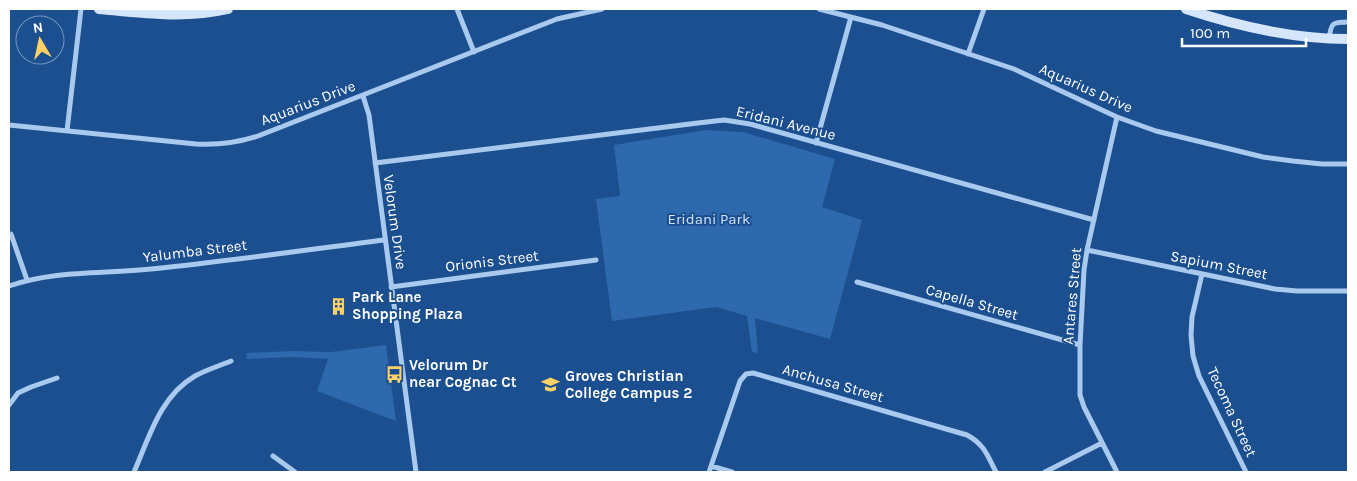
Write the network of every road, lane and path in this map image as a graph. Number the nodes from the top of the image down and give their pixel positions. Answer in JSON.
{"nodes":[{"id":1,"x":81,"y":9,"type":"edge"},
{"id":2,"x":99,"y":9,"type":"edge"},
{"id":3,"x":228,"y":9,"type":"edge"},
{"id":4,"x":457,"y":9,"type":"edge"},
{"id":5,"x":602,"y":9,"type":"edge"},
{"id":6,"x":820,"y":9,"type":"edge"},
{"id":7,"x":984,"y":9,"type":"edge"},
{"id":8,"x":1186,"y":9,"type":"edge"},
{"id":9,"x":852,"y":17,"type":"junction"},
{"id":10,"x":1348,"y":22,"type":"edge"},
{"id":11,"x":1329,"y":39,"type":"junction"},
{"id":12,"x":1348,"y":39,"type":"edge"},
{"id":13,"x":474,"y":52,"type":"junction"},
{"id":14,"x":968,"y":54,"type":"junction"},
{"id":15,"x":363,"y":96,"type":"junction"},
{"id":16,"x":1117,"y":117,"type":"junction"},
{"id":17,"x":9,"y":125,"type":"edge"},
{"id":18,"x":67,"y":131,"type":"junction"},
{"id":19,"x":816,"y":143,"type":"junction"},
{"id":20,"x":374,"y":163,"type":"junction"},
{"id":21,"x":1348,"y":164,"type":"edge"},
{"id":22,"x":1094,"y":220,"type":"junction"},
{"id":23,"x":11,"y":234,"type":"dead end"},
{"id":24,"x":384,"y":240,"type":"junction"},
{"id":25,"x":1087,"y":250,"type":"junction"},
{"id":26,"x":596,"y":260,"type":"dead end"},
{"id":27,"x":1202,"y":274,"type":"junction"},
{"id":28,"x":27,"y":280,"type":"junction"},
{"id":29,"x":857,"y":282,"type":"dead end"},
{"id":30,"x":9,"y":286,"type":"edge"},
{"id":31,"x":391,"y":287,"type":"junction"},
{"id":32,"x":1348,"y":291,"type":"edge"},
{"id":33,"x":1080,"y":345,"type":"junction"},
{"id":34,"x":231,"y":361,"type":"dead end"},
{"id":35,"x":57,"y":378,"type":"dead end"},
{"id":36,"x":9,"y":405,"type":"edge"},
{"id":37,"x":1102,"y":443,"type":"junction"},
{"id":38,"x":273,"y":456,"type":"dead end"},
{"id":39,"x":710,"y":469,"type":"edge"},
{"id":40,"x":134,"y":472,"type":"edge"},
{"id":41,"x":295,"y":472,"type":"edge"},
{"id":42,"x":416,"y":472,"type":"edge"},
{"id":43,"x":732,"y":472,"type":"edge"},
{"id":44,"x":996,"y":472,"type":"edge"},
{"id":45,"x":1044,"y":472,"type":"edge"},
{"id":46,"x":1117,"y":472,"type":"edge"},
{"id":47,"x":1246,"y":472,"type":"edge"}],
"edges":[{"from":1,"to":18,"type":"street"},
{"from":2,"to":3,"type":"street"},
{"from":4,"to":13,"type":"street"},
{"from":5,"to":13,"type":"street","name":"Aquarius Drive"},
{"from":6,"to":9,"type":"street","name":"Aquarius Drive"},
{"from":7,"to":14,"type":"street"},
{"from":8,"to":11,"type":"street"},
{"from":9,"to":14,"type":"street","name":"Aquarius Drive"},
{"from":9,"to":19,"type":"street"},
{"from":10,"to":11,"type":"street"},
{"from":11,"to":12,"type":"street"},
{"from":13,"to":15,"type":"street","name":"Aquarius Drive"},
{"from":14,"to":16,"type":"street","name":"Aquarius Drive"},
{"from":15,"to":18,"type":"street","name":"Aquarius Drive"},
{"from":15,"to":20,"type":"street","name":"Velorum Drive"},
{"from":16,"to":21,"type":"street","name":"Aquarius Drive"},
{"from":16,"to":22,"type":"street","name":"Antares Street"},
{"from":17,"to":18,"type":"street","name":"Aquarius Drive"},
{"from":19,"to":20,"type":"street","name":"Eridani Avenue"},
{"from":19,"to":22,"type":"street","name":"Eridani Avenue"},
{"from":20,"to":24,"type":"street","name":"Velorum Drive"},
{"from":22,"to":25,"type":"street","name":"Antares Street"},
{"from":23,"to":28,"type":"street"},
{"from":24,"to":28,"type":"street","name":"Yalumba Street"},
{"from":24,"to":31,"type":"street","name":"Velorum Drive"},
{"from":25,"to":27,"type":"street","name":"Sapium Street"},
{"from":25,"to":33,"type":"street","name":"Antares Street"},
{"from":26,"to":31,"type":"street","name":"Orionis Street"},
{"from":27,"to":32,"type":"street","name":"Sapium Street"},
{"from":27,"to":47,"type":"street","name":"Tecoma Street"},
{"from":28,"to":30,"type":"street","name":"Yalumba Street"},
{"from":29,"to":33,"type":"street","name":"Capella Street"},
{"from":31,"to":42,"type":"street","name":"Velorum Drive"},
{"from":33,"to":37,"type":"street","name":"Antares Street"},
{"from":34,"to":40,"type":"street"},
{"from":35,"to":36,"type":"street"},
{"from":37,"to":45,"type":"street"},
{"from":37,"to":46,"type":"street","name":"Antares Street"},
{"from":38,"to":41,"type":"street"},
{"from":39,"to":43,"type":"street"},
{"from":39,"to":44,"type":"street","name":"Anchusa Street"}]}
